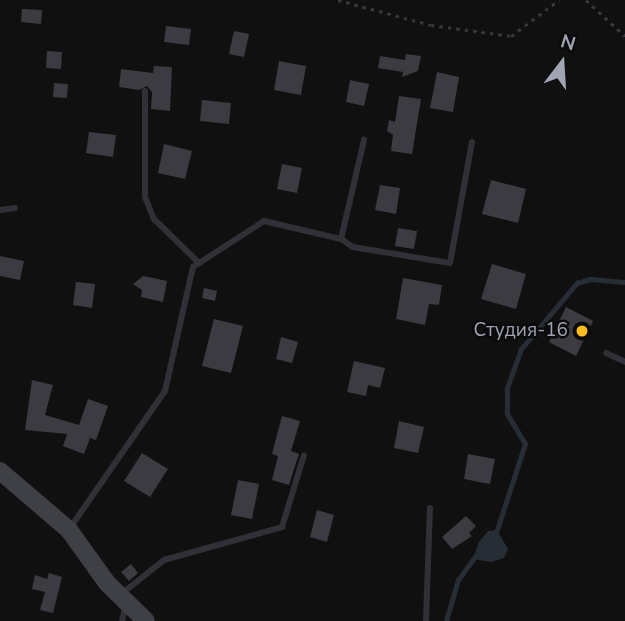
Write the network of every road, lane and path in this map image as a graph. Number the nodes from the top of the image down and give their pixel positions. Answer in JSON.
{"nodes":[{"id":1,"x":338,"y":0,"type":"edge"},
{"id":2,"x":558,"y":0,"type":"edge"},
{"id":3,"x":586,"y":0,"type":"edge"},
{"id":4,"x":625,"y":36,"type":"edge"},
{"id":5,"x":145,"y":91,"type":"dead end"},
{"id":6,"x":364,"y":140,"type":"dead end"},
{"id":7,"x":472,"y":142,"type":"dead end"},
{"id":8,"x":15,"y":208,"type":"dead end"},
{"id":9,"x":0,"y":210,"type":"edge"},
{"id":10,"x":341,"y":239,"type":"junction"},
{"id":11,"x":199,"y":263,"type":"junction"},
{"id":12,"x":606,"y":353,"type":"dead end"},
{"id":13,"x":625,"y":362,"type":"edge"},
{"id":14,"x":304,"y":455,"type":"dead end"},
{"id":15,"x":0,"y":471,"type":"edge"},
{"id":16,"x":430,"y":508,"type":"dead end"},
{"id":17,"x":69,"y":530,"type":"junction"},
{"id":18,"x":123,"y":599,"type":"junction"},
{"id":19,"x":122,"y":621,"type":"edge"},
{"id":20,"x":146,"y":621,"type":"edge"},
{"id":21,"x":426,"y":621,"type":"edge"}],
"edges":[{"from":1,"to":2,"type":"path"},
{"from":3,"to":4,"type":"path"},
{"from":5,"to":11,"type":"lane"},
{"from":6,"to":10,"type":"lane"},
{"from":7,"to":10,"type":"lane"},
{"from":8,"to":9,"type":"lane"},
{"from":10,"to":11,"type":"lane"},
{"from":11,"to":17,"type":"lane"},
{"from":12,"to":13,"type":"lane"},
{"from":14,"to":18,"type":"lane"},
{"from":15,"to":17,"type":"street"},
{"from":16,"to":21,"type":"lane"},
{"from":17,"to":18,"type":"street"},
{"from":18,"to":19,"type":"lane"},
{"from":18,"to":20,"type":"street"}]}
